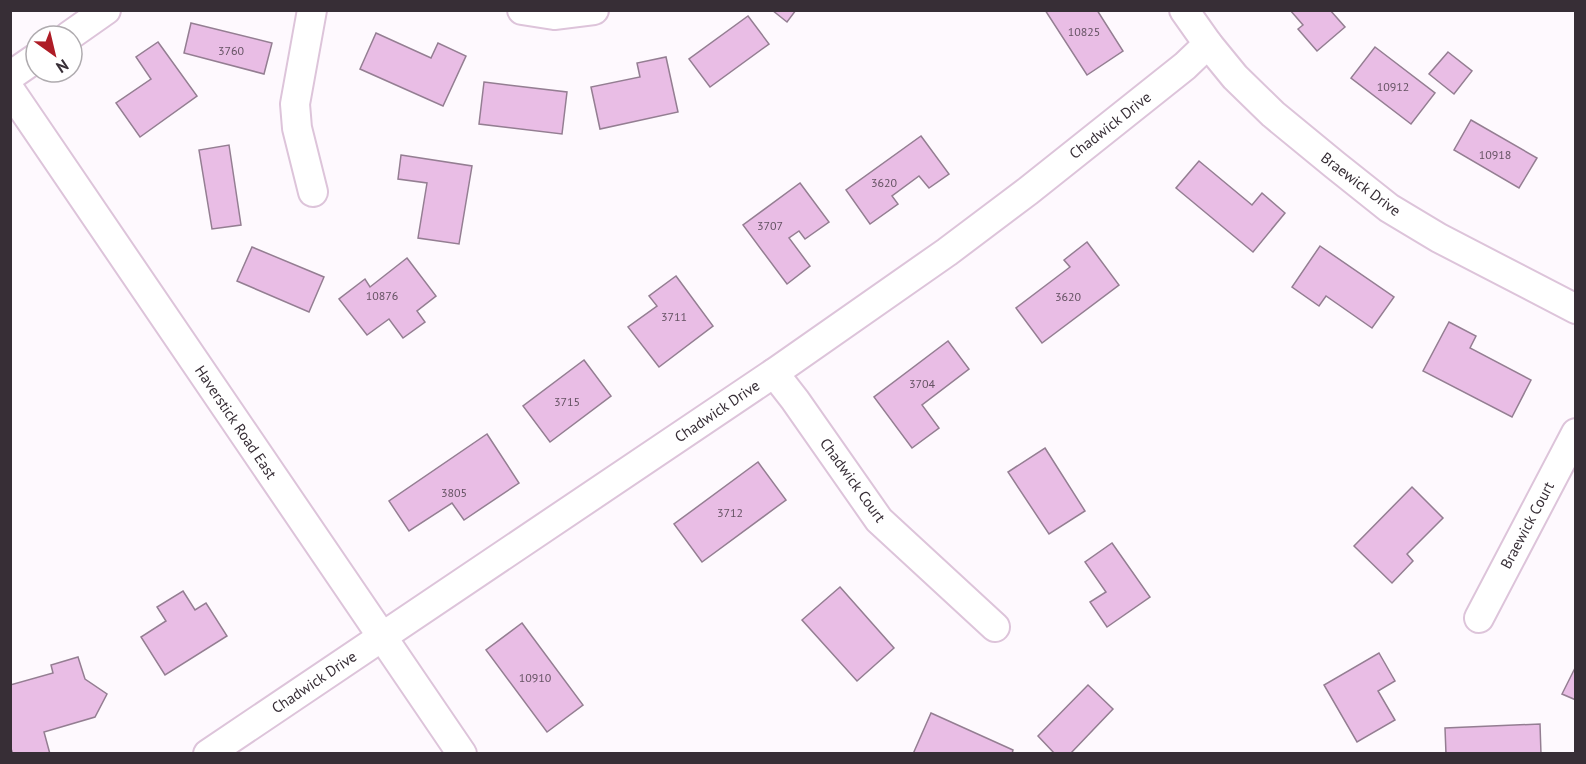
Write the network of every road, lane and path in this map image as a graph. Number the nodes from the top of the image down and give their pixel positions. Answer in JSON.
{"nodes":[{"id":1,"x":106,"y":10,"type":"edge"},
{"id":2,"x":312,"y":10,"type":"edge"},
{"id":3,"x":522,"y":10,"type":"edge"},
{"id":4,"x":594,"y":10,"type":"edge"},
{"id":5,"x":1184,"y":10,"type":"edge"},
{"id":6,"x":84,"y":25,"type":"edge"},
{"id":7,"x":1208,"y":44,"type":"junction"},
{"id":8,"x":24,"y":66,"type":"edge"},
{"id":9,"x":10,"y":76,"type":"edge"},
{"id":10,"x":10,"y":90,"type":"edge"},
{"id":11,"x":313,"y":192,"type":"dead end"},
{"id":12,"x":1575,"y":309,"type":"edge"},
{"id":13,"x":774,"y":373,"type":"junction"},
{"id":14,"x":1575,"y":433,"type":"edge"},
{"id":15,"x":1479,"y":618,"type":"dead end"},
{"id":16,"x":995,"y":627,"type":"dead end"},
{"id":17,"x":382,"y":637,"type":"junction"},
{"id":18,"x":208,"y":753,"type":"edge"},
{"id":19,"x":462,"y":753,"type":"edge"}],
"edges":[{"from":1,"to":6,"type":"street"},
{"from":2,"to":11,"type":"street"},
{"from":3,"to":4,"type":"street"},
{"from":5,"to":7,"type":"street","name":"Braewick Drive"},
{"from":7,"to":12,"type":"street","name":"Braewick Drive"},
{"from":7,"to":13,"type":"street","name":"Chadwick Drive"},
{"from":8,"to":9,"type":"street"},
{"from":10,"to":17,"type":"street","name":"Haverstick Road East"},
{"from":13,"to":16,"type":"street","name":"Chadwick Court"},
{"from":13,"to":17,"type":"street","name":"Chadwick Drive"},
{"from":14,"to":15,"type":"street","name":"Braewick Court"},
{"from":17,"to":18,"type":"street","name":"Chadwick Drive"},
{"from":17,"to":19,"type":"street","name":"Haverstick Road East"}]}
